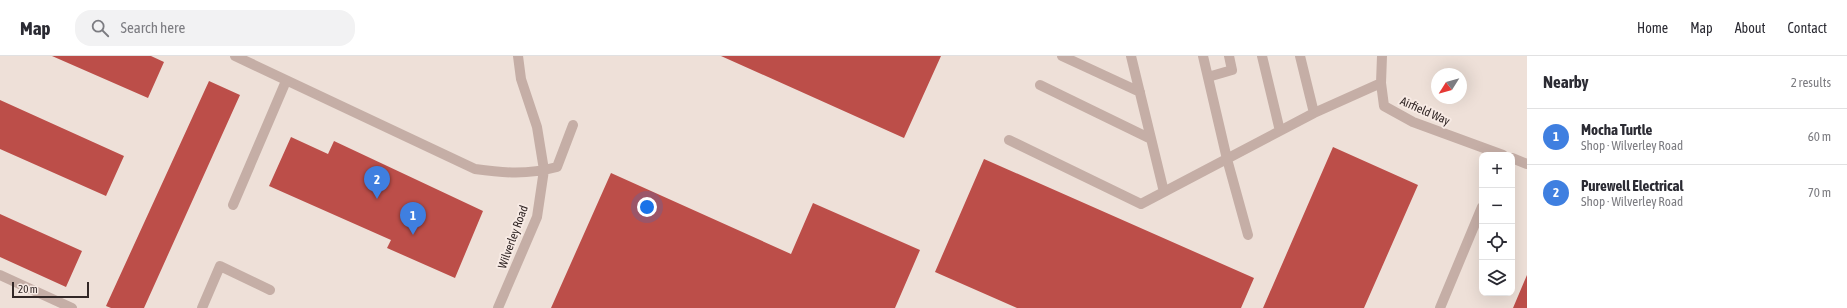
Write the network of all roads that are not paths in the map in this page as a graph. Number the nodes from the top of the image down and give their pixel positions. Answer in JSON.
{"nodes":[{"id":1,"x":518,"y":56,"type":"edge"},
{"id":2,"x":1062,"y":56,"type":"edge"},
{"id":3,"x":1131,"y":56,"type":"edge"},
{"id":4,"x":1203,"y":56,"type":"edge"},
{"id":5,"x":1229,"y":56,"type":"edge"},
{"id":6,"x":1262,"y":56,"type":"edge"},
{"id":7,"x":1300,"y":56,"type":"edge"},
{"id":8,"x":1382,"y":56,"type":"edge"},
{"id":9,"x":239,"y":57,"type":"edge"},
{"id":10,"x":1208,"y":77,"type":"junction"},
{"id":11,"x":286,"y":81,"type":"junction"},
{"id":12,"x":1381,"y":83,"type":"junction"},
{"id":13,"x":1040,"y":85,"type":"dead end"},
{"id":14,"x":1140,"y":92,"type":"junction"},
{"id":15,"x":1314,"y":113,"type":"junction"},
{"id":16,"x":573,"y":125,"type":"dead end"},
{"id":17,"x":1280,"y":131,"type":"junction"},
{"id":18,"x":1151,"y":139,"type":"junction"},
{"id":19,"x":1009,"y":140,"type":"dead end"},
{"id":20,"x":1495,"y":152,"type":"edge"},
{"id":21,"x":1227,"y":159,"type":"junction"},
{"id":22,"x":1515,"y":159,"type":"edge"},
{"id":23,"x":1527,"y":164,"type":"edge"},
{"id":24,"x":544,"y":170,"type":"junction"},
{"id":25,"x":1164,"y":192,"type":"junction"},
{"id":26,"x":233,"y":205,"type":"dead end"},
{"id":27,"x":1479,"y":215,"type":"edge"},
{"id":28,"x":1248,"y":235,"type":"dead end"},
{"id":29,"x":0,"y":275,"type":"edge"},
{"id":30,"x":270,"y":290,"type":"dead end"},
{"id":31,"x":72,"y":308,"type":"edge"},
{"id":32,"x":202,"y":308,"type":"edge"},
{"id":33,"x":498,"y":308,"type":"edge"},
{"id":34,"x":1440,"y":308,"type":"edge"}],
"edges":[{"from":1,"to":24,"type":"street","name":"Wilverley Road"},
{"from":2,"to":14,"type":"street"},
{"from":3,"to":14,"type":"street"},
{"from":4,"to":10,"type":"street"},
{"from":5,"to":10,"type":"street"},
{"from":6,"to":17,"type":"street"},
{"from":7,"to":15,"type":"street"},
{"from":8,"to":12,"type":"street","name":"Airfield Way"},
{"from":9,"to":11,"type":"street"},
{"from":10,"to":21,"type":"street"},
{"from":11,"to":24,"type":"street"},
{"from":11,"to":26,"type":"street"},
{"from":12,"to":15,"type":"street"},
{"from":12,"to":20,"type":"street","name":"Airfield Way"},
{"from":13,"to":18,"type":"street"},
{"from":14,"to":18,"type":"street"},
{"from":15,"to":17,"type":"street"},
{"from":16,"to":24,"type":"street"},
{"from":17,"to":21,"type":"street"},
{"from":18,"to":25,"type":"street"},
{"from":19,"to":25,"type":"street"},
{"from":21,"to":25,"type":"street"},
{"from":21,"to":28,"type":"street"},
{"from":22,"to":23,"type":"street"},
{"from":24,"to":33,"type":"street","name":"Wilverley Road"},
{"from":27,"to":34,"type":"street"},
{"from":29,"to":31,"type":"street"},
{"from":30,"to":32,"type":"street"}]}
